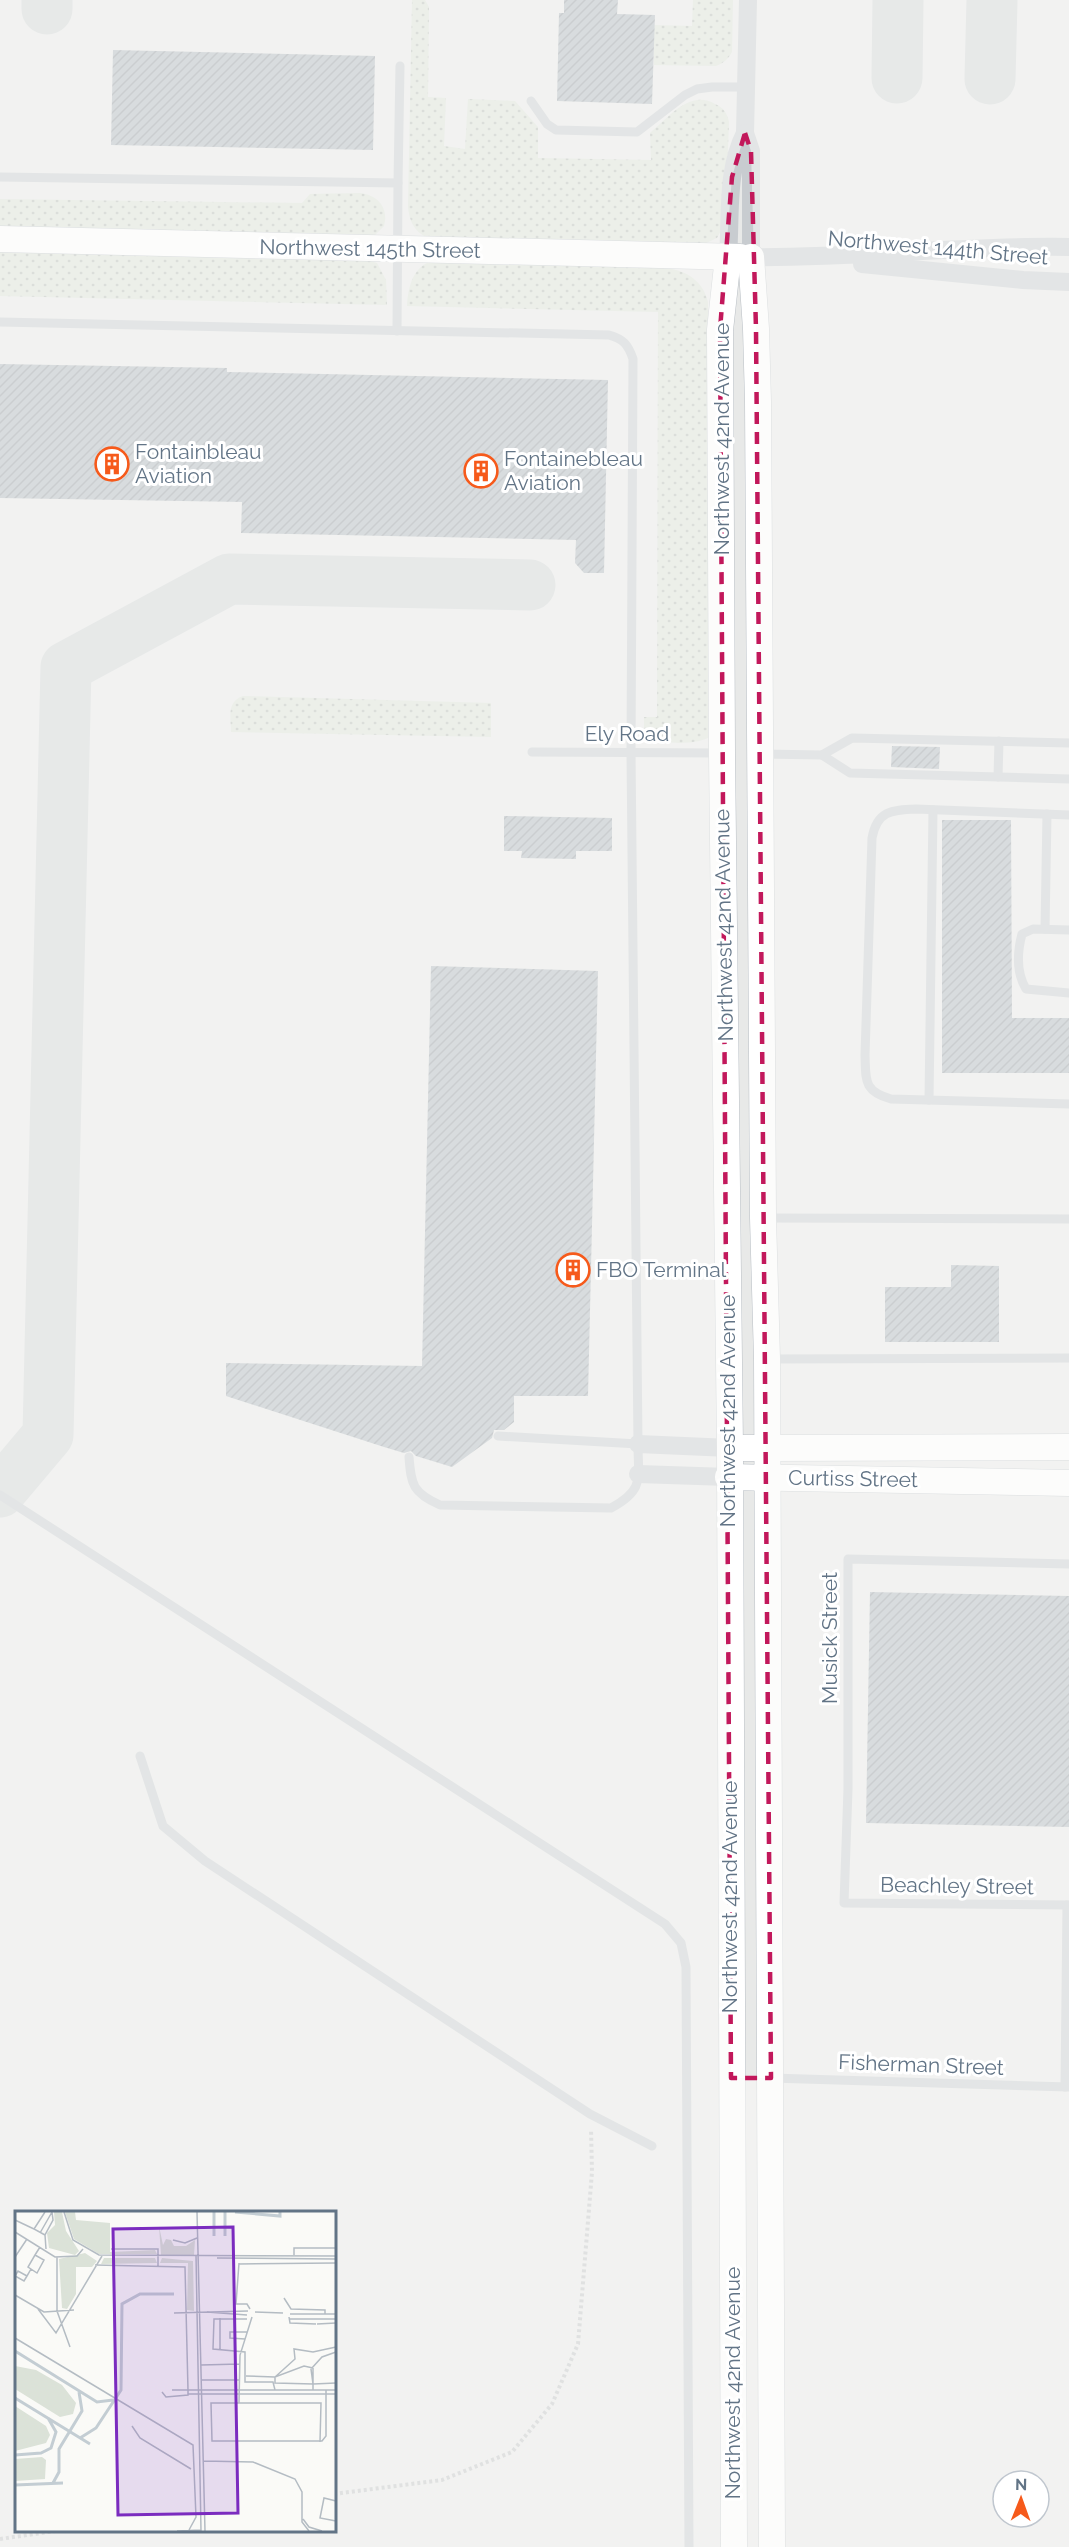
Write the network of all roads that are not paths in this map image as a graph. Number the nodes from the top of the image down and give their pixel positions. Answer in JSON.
{"nodes":[{"id":1,"x":748,"y":0,"type":"edge"},
{"id":2,"x":400,"y":66,"type":"dead end"},
{"id":3,"x":746,"y":87,"type":"junction"},
{"id":4,"x":531,"y":101,"type":"dead end"},
{"id":5,"x":0,"y":177,"type":"edge"},
{"id":6,"x":398,"y":183,"type":"junction"},
{"id":7,"x":0,"y":239,"type":"edge"},
{"id":8,"x":1069,"y":247,"type":"edge"},
{"id":9,"x":398,"y":250,"type":"junction"},
{"id":10,"x":740,"y":257,"type":"junction"},
{"id":11,"x":803,"y":258,"type":"junction"},
{"id":12,"x":1069,"y":282,"type":"edge"},
{"id":13,"x":0,"y":322,"type":"edge"},
{"id":14,"x":398,"y":331,"type":"junction"},
{"id":15,"x":999,"y":741,"type":"junction"},
{"id":16,"x":1069,"y":743,"type":"edge"},
{"id":17,"x":532,"y":752,"type":"dead end"},
{"id":18,"x":632,"y":752,"type":"junction"},
{"id":19,"x":722,"y":753,"type":"junction"},
{"id":20,"x":761,"y":754,"type":"junction"},
{"id":21,"x":822,"y":754,"type":"junction"},
{"id":22,"x":998,"y":777,"type":"junction"},
{"id":23,"x":1069,"y":779,"type":"edge"},
{"id":24,"x":933,"y":810,"type":"junction"},
{"id":25,"x":1047,"y":814,"type":"junction"},
{"id":26,"x":1069,"y":815,"type":"edge"},
{"id":27,"x":1045,"y":929,"type":"junction"},
{"id":28,"x":1069,"y":930,"type":"edge"},
{"id":29,"x":1069,"y":993,"type":"edge"},
{"id":30,"x":929,"y":1100,"type":"junction"},
{"id":31,"x":1069,"y":1104,"type":"edge"},
{"id":32,"x":763,"y":1218,"type":"junction"},
{"id":33,"x":1069,"y":1219,"type":"edge"},
{"id":34,"x":1069,"y":1358,"type":"edge"},
{"id":35,"x":767,"y":1359,"type":"junction"},
{"id":36,"x":498,"y":1436,"type":"dead end"},
{"id":37,"x":638,"y":1444,"type":"junction"},
{"id":38,"x":1069,"y":1447,"type":"edge"},
{"id":39,"x":730,"y":1448,"type":"junction"},
{"id":40,"x":767,"y":1448,"type":"junction"},
{"id":41,"x":409,"y":1457,"type":"dead end"},
{"id":42,"x":638,"y":1474,"type":"junction"},
{"id":43,"x":728,"y":1477,"type":"junction"},
{"id":44,"x":768,"y":1478,"type":"junction"},
{"id":45,"x":1069,"y":1483,"type":"edge"},
{"id":46,"x":0,"y":1495,"type":"edge"},
{"id":47,"x":1069,"y":1564,"type":"edge"},
{"id":48,"x":140,"y":1756,"type":"dead end"},
{"id":49,"x":844,"y":1903,"type":"joint"},
{"id":50,"x":1068,"y":1905,"type":"edge"},
{"id":51,"x":731,"y":2078,"type":"junction"},
{"id":52,"x":771,"y":2078,"type":"junction"},
{"id":53,"x":1067,"y":2087,"type":"edge"},
{"id":54,"x":651,"y":2146,"type":"dead end"},
{"id":55,"x":689,"y":2547,"type":"edge"},
{"id":56,"x":734,"y":2547,"type":"edge"},
{"id":57,"x":772,"y":2547,"type":"edge"}],
"edges":[{"from":1,"to":3,"type":"street","name":"Northwest 42nd Avenue"},
{"from":2,"to":6,"type":"lane"},
{"from":3,"to":4,"type":"lane"},
{"from":3,"to":10,"type":"street","name":"Northwest 42nd Avenue"},
{"from":5,"to":6,"type":"lane"},
{"from":6,"to":9,"type":"lane"},
{"from":7,"to":9,"type":"street","name":"Northwest 145th Street"},
{"from":8,"to":11,"type":"street","name":"Northwest 144th Street"},
{"from":9,"to":10,"type":"street","name":"Northwest 145th Street"},
{"from":9,"to":14,"type":"lane"},
{"from":10,"to":11,"type":"street","name":"Northwest 144th Street"},
{"from":10,"to":19,"type":"street","name":"Northwest 42nd Avenue"},
{"from":10,"to":20,"type":"street","name":"Northwest 42nd Avenue"},
{"from":11,"to":12,"type":"street","name":"Northwest 144th Street"},
{"from":13,"to":14,"type":"lane"},
{"from":14,"to":18,"type":"lane"},
{"from":15,"to":16,"type":"lane"},
{"from":15,"to":21,"type":"lane"},
{"from":15,"to":22,"type":"lane"},
{"from":17,"to":18,"type":"lane","name":"Ely Road"},
{"from":18,"to":19,"type":"lane","name":"Ely Road"},
{"from":18,"to":37,"type":"lane"},
{"from":19,"to":20,"type":"street"},
{"from":19,"to":39,"type":"street","name":"Northwest 42nd Avenue"},
{"from":20,"to":21,"type":"lane"},
{"from":20,"to":32,"type":"street","name":"Northwest 42nd Avenue"},
{"from":21,"to":22,"type":"lane"},
{"from":22,"to":23,"type":"lane"},
{"from":24,"to":25,"type":"lane"},
{"from":24,"to":30,"type":"lane"},
{"from":24,"to":30,"type":"lane"},
{"from":25,"to":26,"type":"lane"},
{"from":25,"to":27,"type":"lane"},
{"from":27,"to":28,"type":"lane"},
{"from":27,"to":29,"type":"lane"},
{"from":30,"to":31,"type":"lane"},
{"from":32,"to":33,"type":"lane"},
{"from":32,"to":35,"type":"street","name":"Northwest 42nd Avenue"},
{"from":34,"to":35,"type":"lane"},
{"from":35,"to":40,"type":"street","name":"Northwest 42nd Avenue"},
{"from":36,"to":37,"type":"lane"},
{"from":37,"to":39,"type":"street","name":"Curtiss Street"},
{"from":37,"to":42,"type":"lane"},
{"from":38,"to":40,"type":"street","name":"Curtiss Street"},
{"from":39,"to":40,"type":"street","name":"Curtiss Street"},
{"from":39,"to":43,"type":"street","name":"Northwest 42nd Avenue"},
{"from":40,"to":44,"type":"street","name":"Northwest 42nd Avenue"},
{"from":41,"to":42,"type":"lane"},
{"from":42,"to":43,"type":"street","name":"Curtiss Street"},
{"from":43,"to":44,"type":"street","name":"Curtiss Street"},
{"from":43,"to":51,"type":"street","name":"Northwest 42nd Avenue"},
{"from":44,"to":45,"type":"street","name":"Curtiss Street"},
{"from":44,"to":52,"type":"street","name":"Northwest 42nd Avenue"},
{"from":46,"to":55,"type":"lane"},
{"from":47,"to":49,"type":"lane","name":"Musick Street"},
{"from":48,"to":54,"type":"lane"},
{"from":49,"to":50,"type":"lane","name":"Beachley Street"},
{"from":50,"to":53,"type":"lane"},
{"from":51,"to":52,"type":"street"},
{"from":51,"to":56,"type":"street","name":"Northwest 42nd Avenue"},
{"from":52,"to":53,"type":"lane","name":"Fisherman Street"},
{"from":52,"to":57,"type":"street","name":"Northwest 42nd Avenue"}]}
